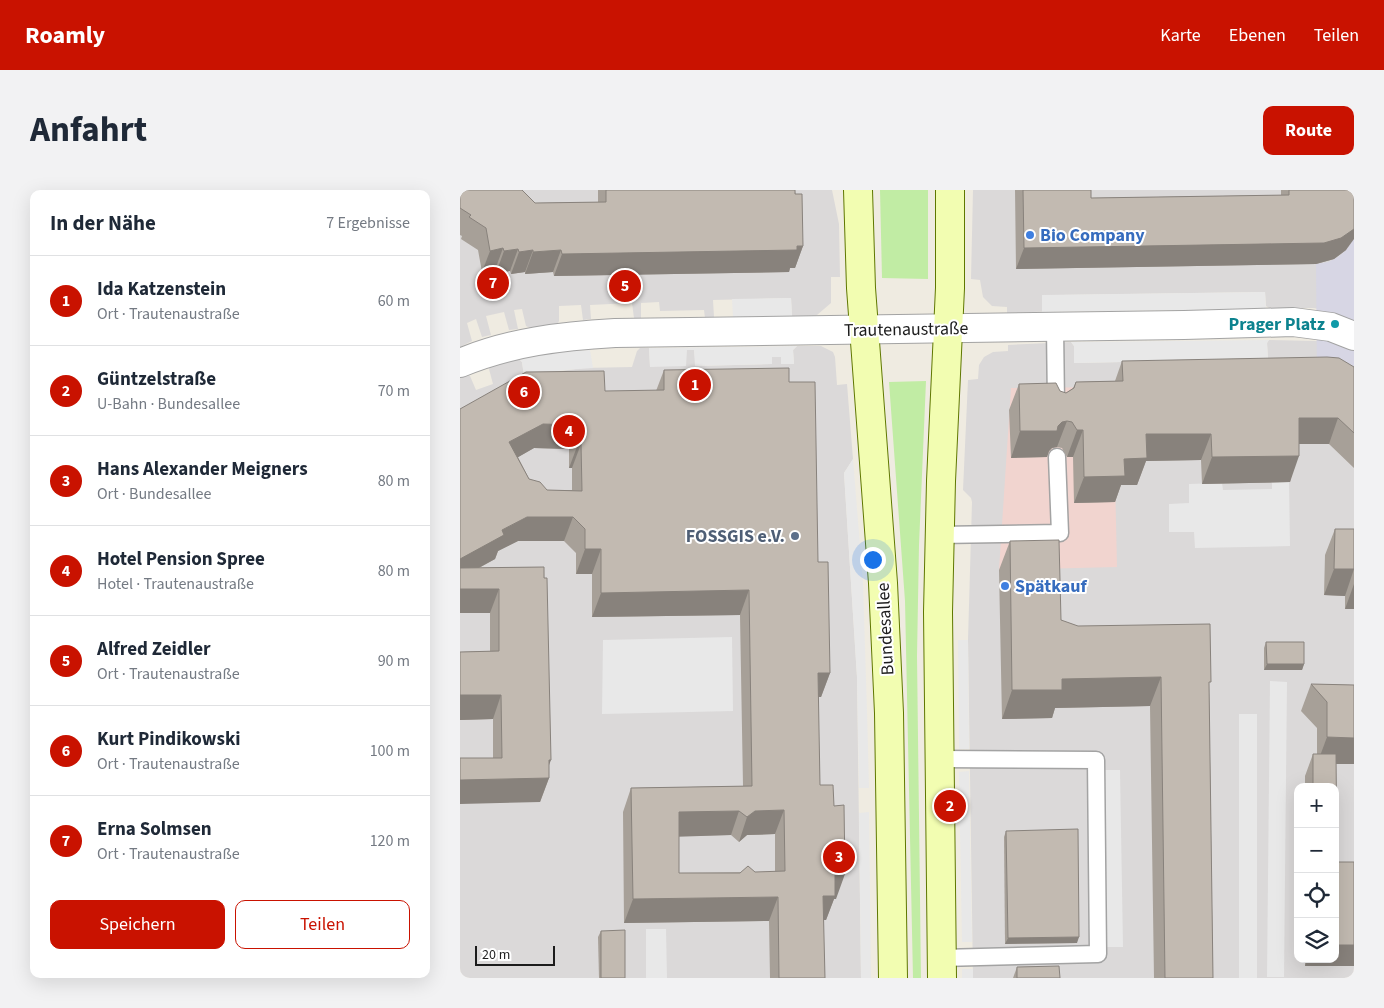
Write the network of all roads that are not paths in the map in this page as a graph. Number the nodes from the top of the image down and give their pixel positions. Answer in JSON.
{"nodes":[{"id":1,"x":858,"y":190,"type":"edge"},
{"id":2,"x":950,"y":190,"type":"edge"},
{"id":3,"x":1055,"y":327,"type":"junction"},
{"id":4,"x":949,"y":329,"type":"junction"},
{"id":5,"x":864,"y":330,"type":"junction"},
{"id":6,"x":1354,"y":336,"type":"edge"},
{"id":7,"x":460,"y":363,"type":"edge"},
{"id":8,"x":1056,"y":409,"type":"edge"},
{"id":9,"x":1057,"y":457,"type":"edge"},
{"id":10,"x":939,"y":535,"type":"junction"},
{"id":11,"x":940,"y":759,"type":"junction"},
{"id":12,"x":942,"y":968,"type":"edge"},
{"id":13,"x":893,"y":978,"type":"edge"}],
"edges":[{"from":1,"to":5,"type":"main road","name":"Bundesallee"},
{"from":2,"to":4,"type":"main road"},
{"from":3,"to":4,"type":"street","name":"Trautenaustraße"},
{"from":3,"to":6,"type":"street","name":"Trautenaustraße"},
{"from":3,"to":8,"type":"lane"},
{"from":4,"to":5,"type":"street","name":"Trautenaustraße"},
{"from":4,"to":10,"type":"main road"},
{"from":5,"to":7,"type":"street","name":"Trautenaustraße"},
{"from":5,"to":13,"type":"main road","name":"Bundesallee"},
{"from":9,"to":10,"type":"lane"},
{"from":10,"to":11,"type":"main road"},
{"from":11,"to":12,"type":"main road"},
{"from":11,"to":12,"type":"lane"}]}
